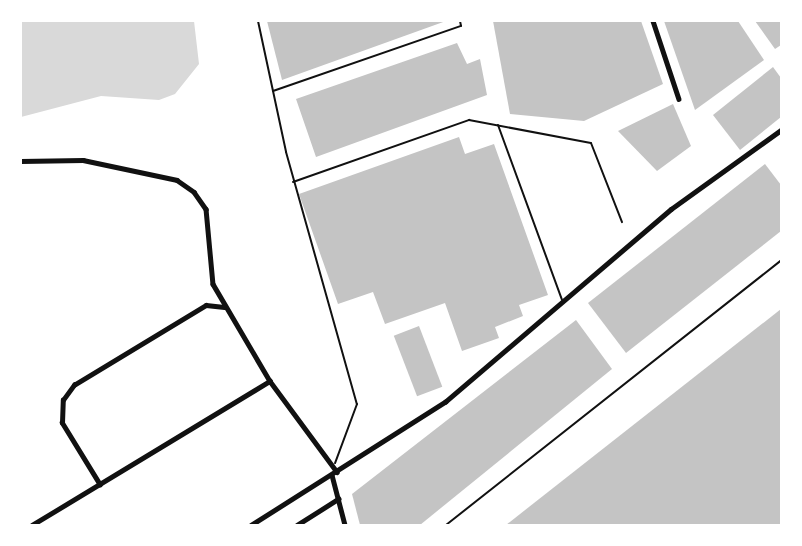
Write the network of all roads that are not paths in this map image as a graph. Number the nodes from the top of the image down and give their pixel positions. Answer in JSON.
{"nodes":[{"id":1,"x":258,"y":21,"type":"edge"},
{"id":2,"x":460,"y":21,"type":"edge"},
{"id":3,"x":653,"y":21,"type":"edge"},
{"id":4,"x":273,"y":91,"type":"junction"},
{"id":5,"x":679,"y":99,"type":"dead end"},
{"id":6,"x":498,"y":125,"type":"junction"},
{"id":7,"x":781,"y":130,"type":"edge"},
{"id":8,"x":21,"y":161,"type":"edge"},
{"id":9,"x":293,"y":182,"type":"junction"},
{"id":10,"x":622,"y":222,"type":"dead end"},
{"id":11,"x":781,"y":260,"type":"edge"},
{"id":12,"x":563,"y":302,"type":"junction"},
{"id":13,"x":225,"y":307,"type":"junction"},
{"id":14,"x":270,"y":381,"type":"junction"},
{"id":15,"x":334,"y":463,"type":"junction"},
{"id":16,"x":337,"y":472,"type":"junction"},
{"id":17,"x":332,"y":476,"type":"junction"},
{"id":18,"x":100,"y":484,"type":"junction"},
{"id":19,"x":338,"y":499,"type":"junction"},
{"id":20,"x":32,"y":525,"type":"edge"},
{"id":21,"x":251,"y":525,"type":"edge"},
{"id":22,"x":297,"y":525,"type":"edge"},
{"id":23,"x":345,"y":525,"type":"edge"},
{"id":24,"x":446,"y":525,"type":"edge"}],
"edges":[{"from":1,"to":4,"type":"lane"},
{"from":2,"to":4,"type":"lane"},
{"from":3,"to":5,"type":"street"},
{"from":4,"to":9,"type":"lane"},
{"from":6,"to":9,"type":"lane"},
{"from":6,"to":10,"type":"lane"},
{"from":6,"to":12,"type":"lane"},
{"from":7,"to":12,"type":"street"},
{"from":8,"to":13,"type":"street"},
{"from":9,"to":15,"type":"lane"},
{"from":11,"to":24,"type":"lane"},
{"from":12,"to":16,"type":"street"},
{"from":13,"to":14,"type":"street"},
{"from":13,"to":18,"type":"street"},
{"from":14,"to":15,"type":"street"},
{"from":14,"to":18,"type":"street"},
{"from":15,"to":16,"type":"street"},
{"from":16,"to":17,"type":"street"},
{"from":17,"to":19,"type":"street"},
{"from":17,"to":21,"type":"street"},
{"from":18,"to":20,"type":"street"},
{"from":19,"to":22,"type":"street"},
{"from":19,"to":23,"type":"street"}]}
